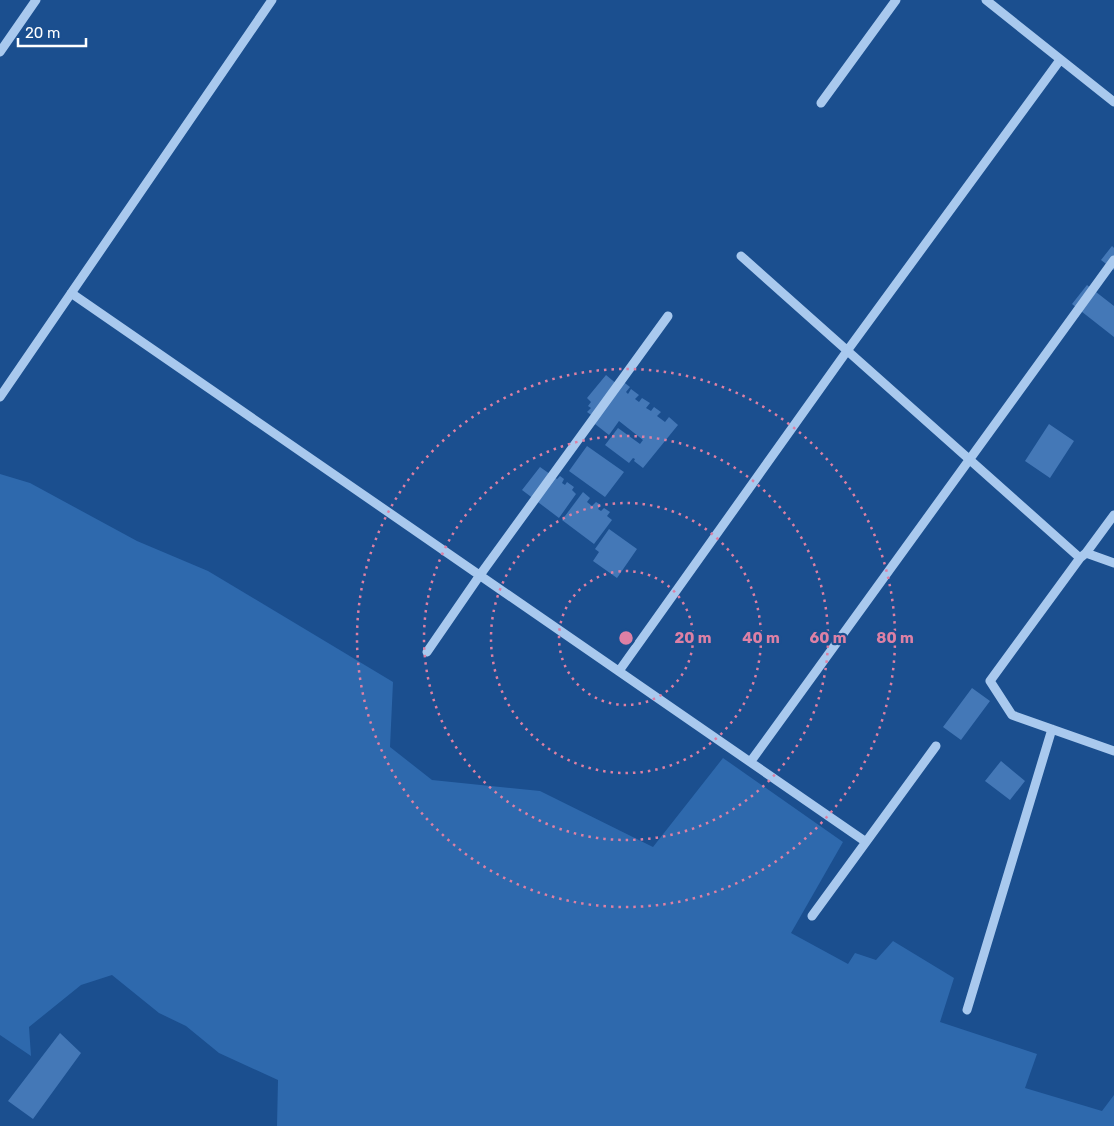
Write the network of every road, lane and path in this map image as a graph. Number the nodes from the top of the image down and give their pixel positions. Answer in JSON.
{"nodes":[{"id":1,"x":36,"y":0,"type":"edge"},
{"id":2,"x":272,"y":0,"type":"edge"},
{"id":3,"x":896,"y":0,"type":"edge"},
{"id":4,"x":986,"y":0,"type":"edge"},
{"id":5,"x":0,"y":52,"type":"edge"},
{"id":6,"x":1060,"y":60,"type":"junction"},
{"id":7,"x":1114,"y":102,"type":"edge"},
{"id":8,"x":821,"y":103,"type":"dead end"},
{"id":9,"x":741,"y":256,"type":"dead end"},
{"id":10,"x":1114,"y":260,"type":"edge"},
{"id":11,"x":71,"y":293,"type":"junction"},
{"id":12,"x":668,"y":316,"type":"dead end"},
{"id":13,"x":847,"y":351,"type":"junction"},
{"id":14,"x":0,"y":397,"type":"edge"},
{"id":15,"x":969,"y":460,"type":"junction"},
{"id":16,"x":1114,"y":515,"type":"edge"},
{"id":17,"x":1083,"y":556,"type":"junction"},
{"id":18,"x":1114,"y":563,"type":"edge"},
{"id":19,"x":480,"y":575,"type":"junction"},
{"id":20,"x":427,"y":652,"type":"dead end"},
{"id":21,"x":619,"y":671,"type":"junction"},
{"id":22,"x":1052,"y":730,"type":"junction"},
{"id":23,"x":936,"y":746,"type":"dead end"},
{"id":24,"x":1114,"y":752,"type":"edge"},
{"id":25,"x":751,"y":761,"type":"junction"},
{"id":26,"x":866,"y":842,"type":"junction"},
{"id":27,"x":812,"y":916,"type":"dead end"},
{"id":28,"x":967,"y":1010,"type":"dead end"}],
"edges":[{"from":1,"to":5,"type":"street"},
{"from":2,"to":11,"type":"street"},
{"from":3,"to":8,"type":"street"},
{"from":4,"to":6,"type":"street"},
{"from":6,"to":7,"type":"street"},
{"from":6,"to":13,"type":"street"},
{"from":9,"to":13,"type":"street"},
{"from":10,"to":15,"type":"street"},
{"from":11,"to":14,"type":"street"},
{"from":11,"to":19,"type":"street"},
{"from":12,"to":19,"type":"street"},
{"from":13,"to":15,"type":"street"},
{"from":13,"to":21,"type":"street"},
{"from":15,"to":17,"type":"street"},
{"from":15,"to":25,"type":"street"},
{"from":16,"to":17,"type":"street"},
{"from":17,"to":18,"type":"street"},
{"from":17,"to":22,"type":"street"},
{"from":19,"to":20,"type":"street"},
{"from":19,"to":21,"type":"street"},
{"from":21,"to":25,"type":"street"},
{"from":22,"to":24,"type":"street"},
{"from":22,"to":28,"type":"street"},
{"from":23,"to":26,"type":"street"},
{"from":25,"to":26,"type":"street"},
{"from":26,"to":27,"type":"street"}]}
